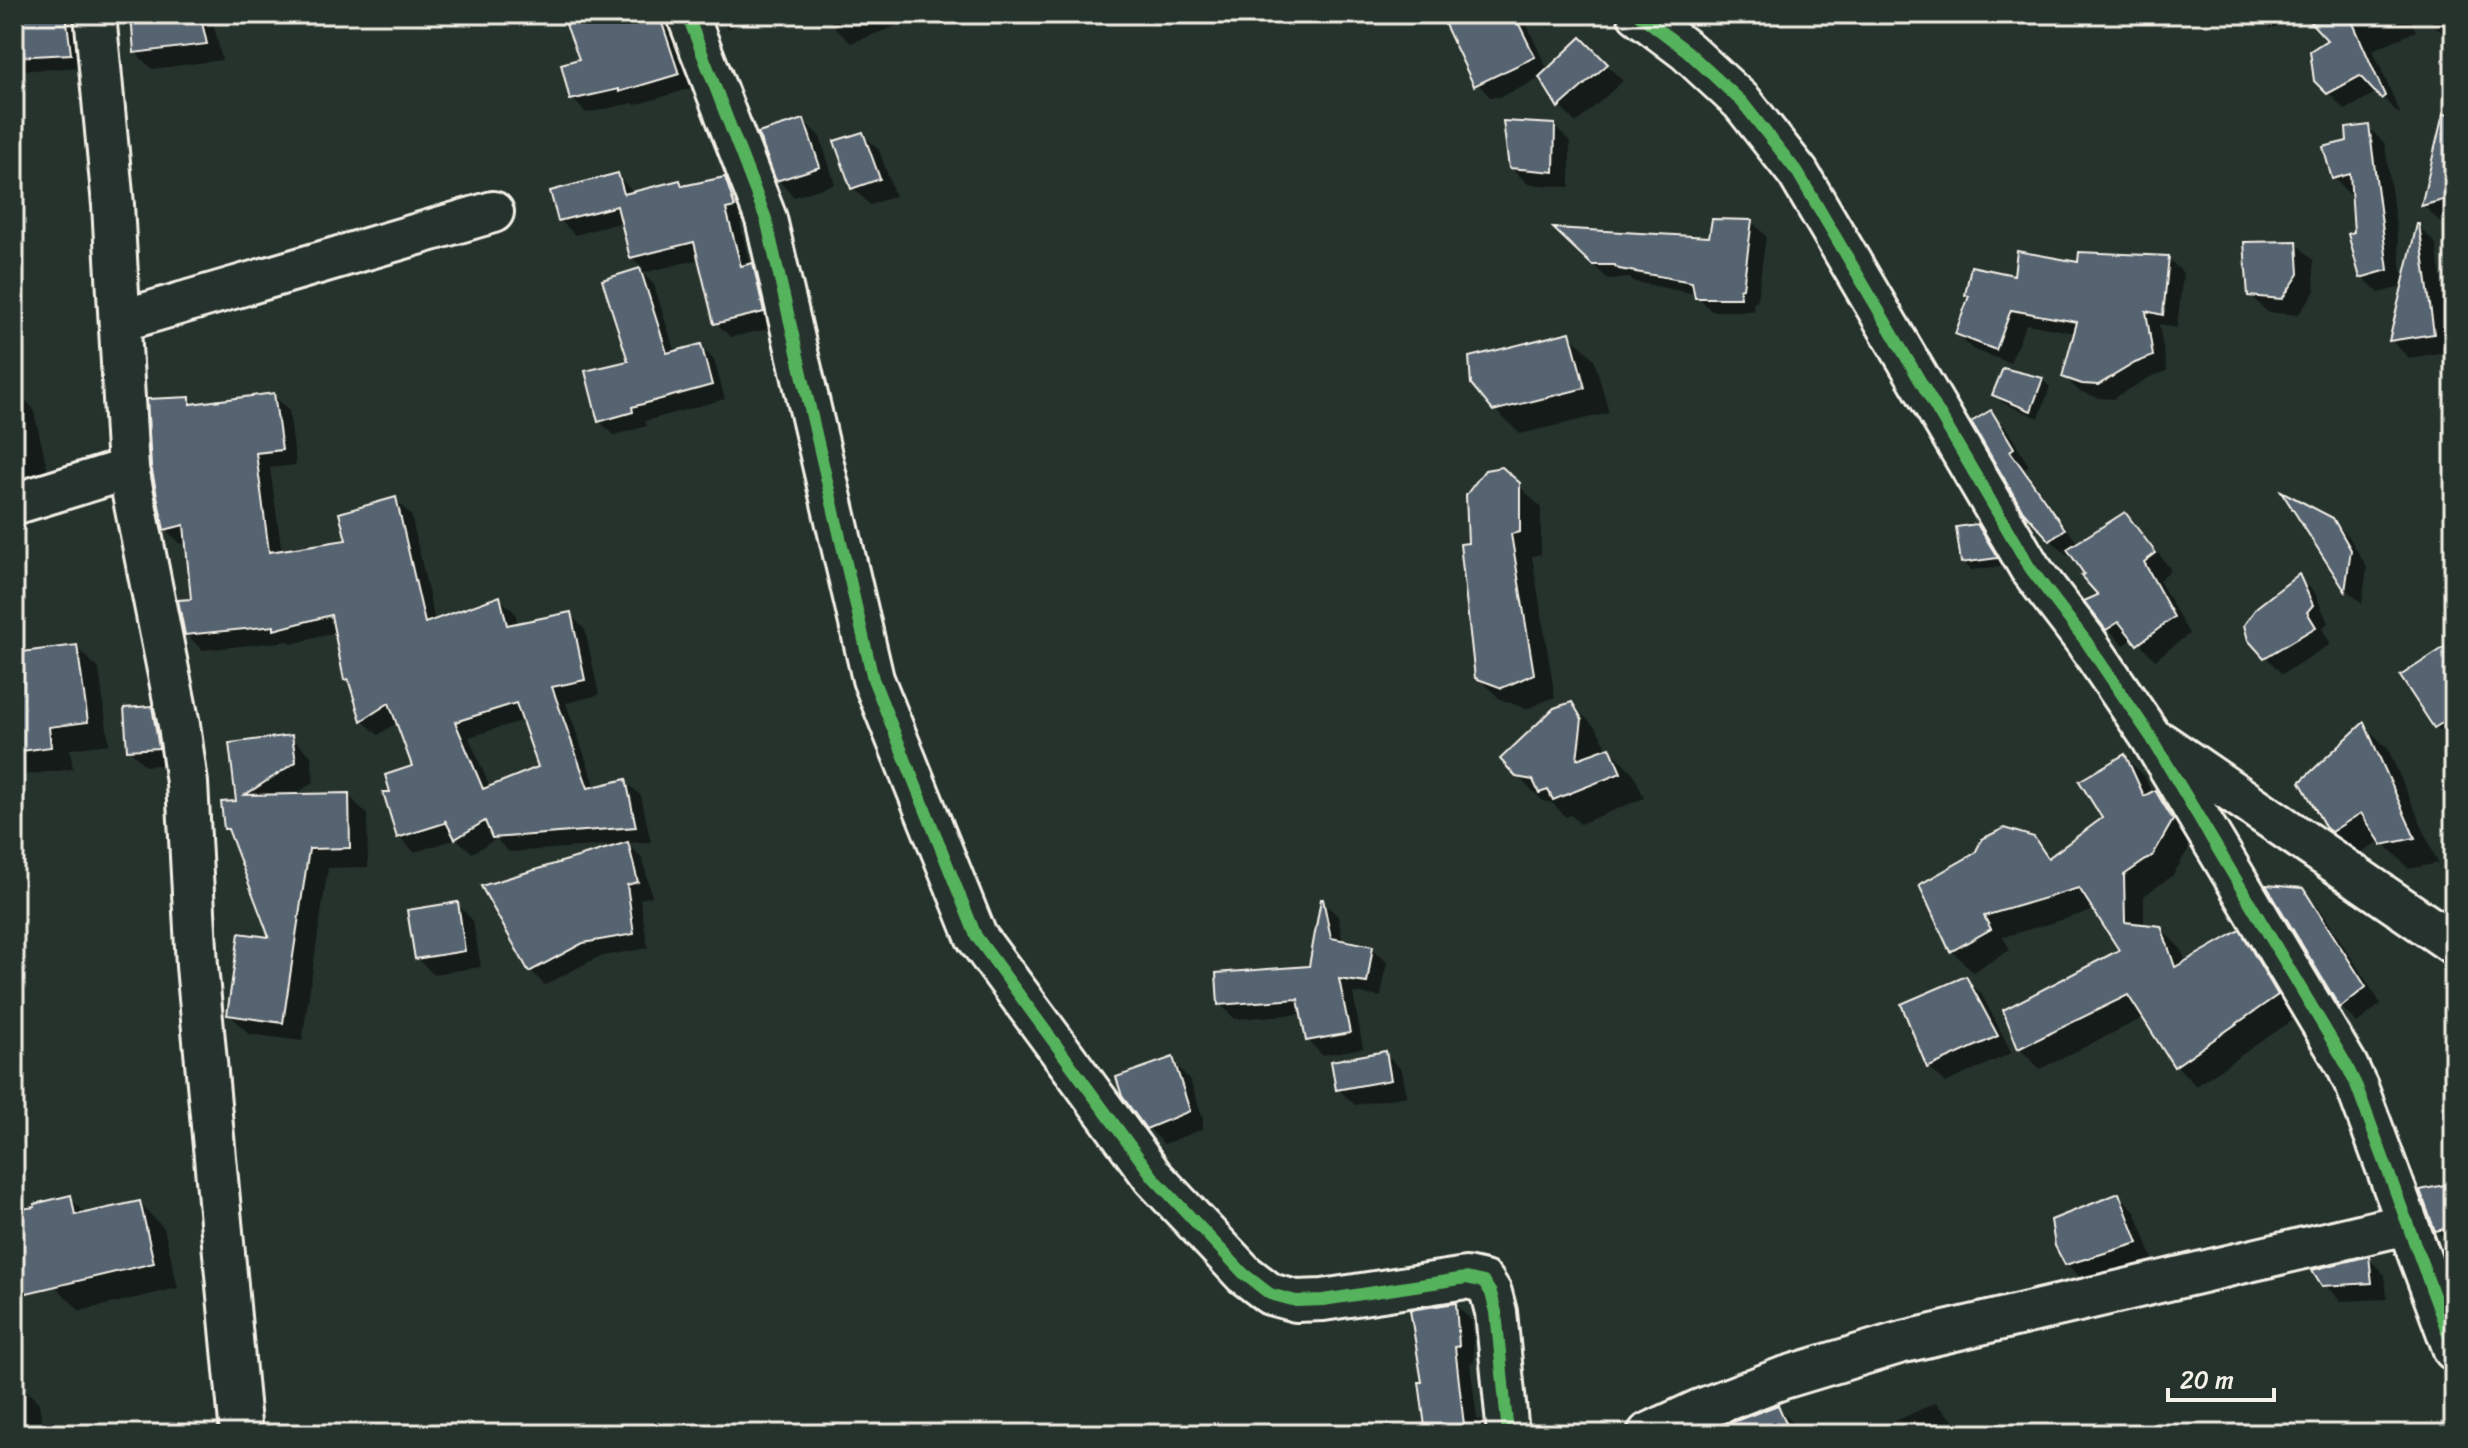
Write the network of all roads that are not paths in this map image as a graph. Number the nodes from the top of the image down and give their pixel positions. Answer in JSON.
{"nodes":[{"id":1,"x":95,"y":14,"type":"edge"},
{"id":2,"x":687,"y":14,"type":"edge"},
{"id":3,"x":1638,"y":14,"type":"edge"},
{"id":4,"x":493,"y":212,"type":"dead end"},
{"id":5,"x":120,"y":321,"type":"junction"},
{"id":6,"x":128,"y":469,"type":"junction"},
{"id":7,"x":14,"y":504,"type":"edge"},
{"id":8,"x":2151,"y":737,"type":"junction"},
{"id":9,"x":2454,"y":944,"type":"edge"},
{"id":10,"x":2407,"y":1224,"type":"junction"},
{"id":11,"x":2454,"y":1350,"type":"edge"},
{"id":12,"x":241,"y":1434,"type":"edge"},
{"id":13,"x":1508,"y":1434,"type":"edge"},
{"id":14,"x":1648,"y":1434,"type":"edge"}],
"edges":[{"from":1,"to":5,"type":"street"},
{"from":2,"to":13,"type":"street"},
{"from":3,"to":8,"type":"street"},
{"from":4,"to":5,"type":"street"},
{"from":5,"to":6,"type":"street"},
{"from":6,"to":7,"type":"street"},
{"from":6,"to":12,"type":"street"},
{"from":8,"to":9,"type":"street"},
{"from":8,"to":10,"type":"street"},
{"from":10,"to":11,"type":"street"},
{"from":10,"to":14,"type":"street"}]}
